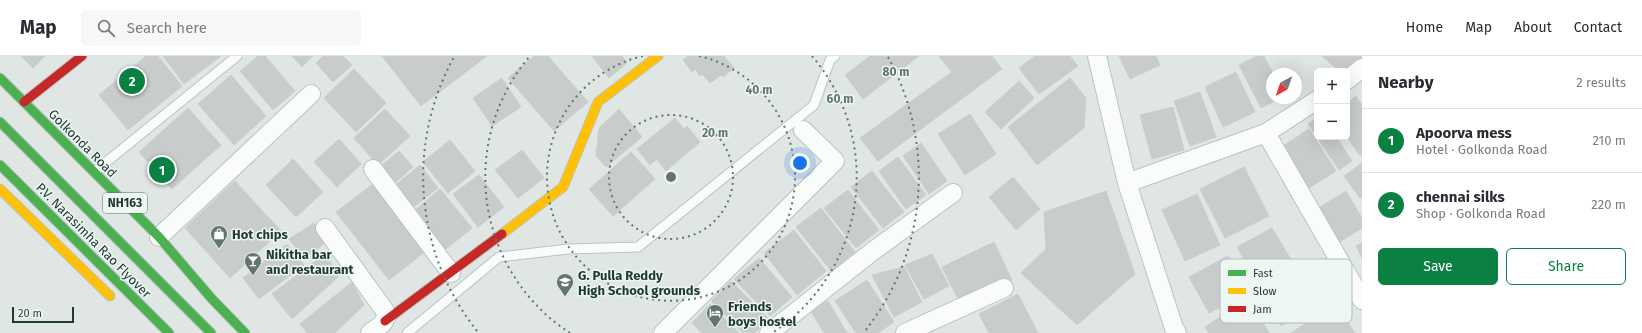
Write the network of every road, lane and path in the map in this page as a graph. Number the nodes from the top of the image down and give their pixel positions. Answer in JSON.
{"nodes":[{"id":1,"x":82,"y":56,"type":"edge"},
{"id":2,"x":237,"y":56,"type":"edge"},
{"id":3,"x":658,"y":56,"type":"edge"},
{"id":4,"x":835,"y":56,"type":"edge"},
{"id":5,"x":1097,"y":56,"type":"edge"},
{"id":6,"x":1362,"y":68,"type":"edge"},
{"id":7,"x":0,"y":78,"type":"edge"},
{"id":8,"x":1350,"y":78,"type":"edge"},
{"id":9,"x":311,"y":94,"type":"dead end"},
{"id":10,"x":24,"y":102,"type":"junction"},
{"id":11,"x":1314,"y":102,"type":"edge"},
{"id":12,"x":0,"y":122,"type":"edge"},
{"id":13,"x":803,"y":130,"type":"dead end"},
{"id":14,"x":1266,"y":133,"type":"junction"},
{"id":15,"x":0,"y":165,"type":"edge"},
{"id":16,"x":373,"y":169,"type":"dead end"},
{"id":17,"x":94,"y":172,"type":"junction"},
{"id":18,"x":1127,"y":183,"type":"junction"},
{"id":19,"x":0,"y":189,"type":"edge"},
{"id":20,"x":953,"y":193,"type":"dead end"},
{"id":21,"x":325,"y":228,"type":"dead end"},
{"id":22,"x":159,"y":237,"type":"junction"},
{"id":23,"x":1338,"y":259,"type":"edge"},
{"id":24,"x":451,"y":273,"type":"junction"},
{"id":25,"x":1352,"y":283,"type":"edge"},
{"id":26,"x":1004,"y":288,"type":"dead end"},
{"id":27,"x":115,"y":300,"type":"dead end"},
{"id":28,"x":1362,"y":300,"type":"edge"},
{"id":29,"x":385,"y":321,"type":"junction"},
{"id":30,"x":1173,"y":331,"type":"edge"},
{"id":31,"x":169,"y":333,"type":"edge"},
{"id":32,"x":211,"y":333,"type":"edge"},
{"id":33,"x":245,"y":333,"type":"edge"},
{"id":34,"x":370,"y":333,"type":"edge"},
{"id":35,"x":408,"y":333,"type":"edge"},
{"id":36,"x":663,"y":333,"type":"edge"},
{"id":37,"x":769,"y":333,"type":"edge"},
{"id":38,"x":905,"y":333,"type":"edge"}],
"edges":[{"from":1,"to":10,"type":"main road"},
{"from":2,"to":17,"type":"lane"},
{"from":3,"to":24,"type":"main road"},
{"from":4,"to":35,"type":"lane"},
{"from":5,"to":18,"type":"street"},
{"from":6,"to":8,"type":"street"},
{"from":7,"to":10,"type":"main road","name":"Golkonda Road","number":"NH163"},
{"from":9,"to":22,"type":"street"},
{"from":10,"to":17,"type":"main road","name":"Golkonda Road","number":"NH163"},
{"from":11,"to":14,"type":"street"},
{"from":12,"to":32,"type":"main road","name":"P.V. Narasimha Rao Flyover"},
{"from":13,"to":36,"type":"street"},
{"from":14,"to":18,"type":"street"},
{"from":14,"to":23,"type":"street"},
{"from":15,"to":31,"type":"main road","name":"P.V. Narasimha Rao Flyover"},
{"from":16,"to":24,"type":"street"},
{"from":17,"to":22,"type":"main road","name":"Golkonda Road","number":"NH163"},
{"from":18,"to":30,"type":"street"},
{"from":19,"to":27,"type":"main road"},
{"from":20,"to":37,"type":"street"},
{"from":21,"to":29,"type":"street"},
{"from":22,"to":33,"type":"main road","name":"Golkonda Road","number":"NH163"},
{"from":24,"to":29,"type":"main road"},
{"from":25,"to":28,"type":"street"},
{"from":26,"to":38,"type":"street"},
{"from":29,"to":34,"type":"street"}]}
